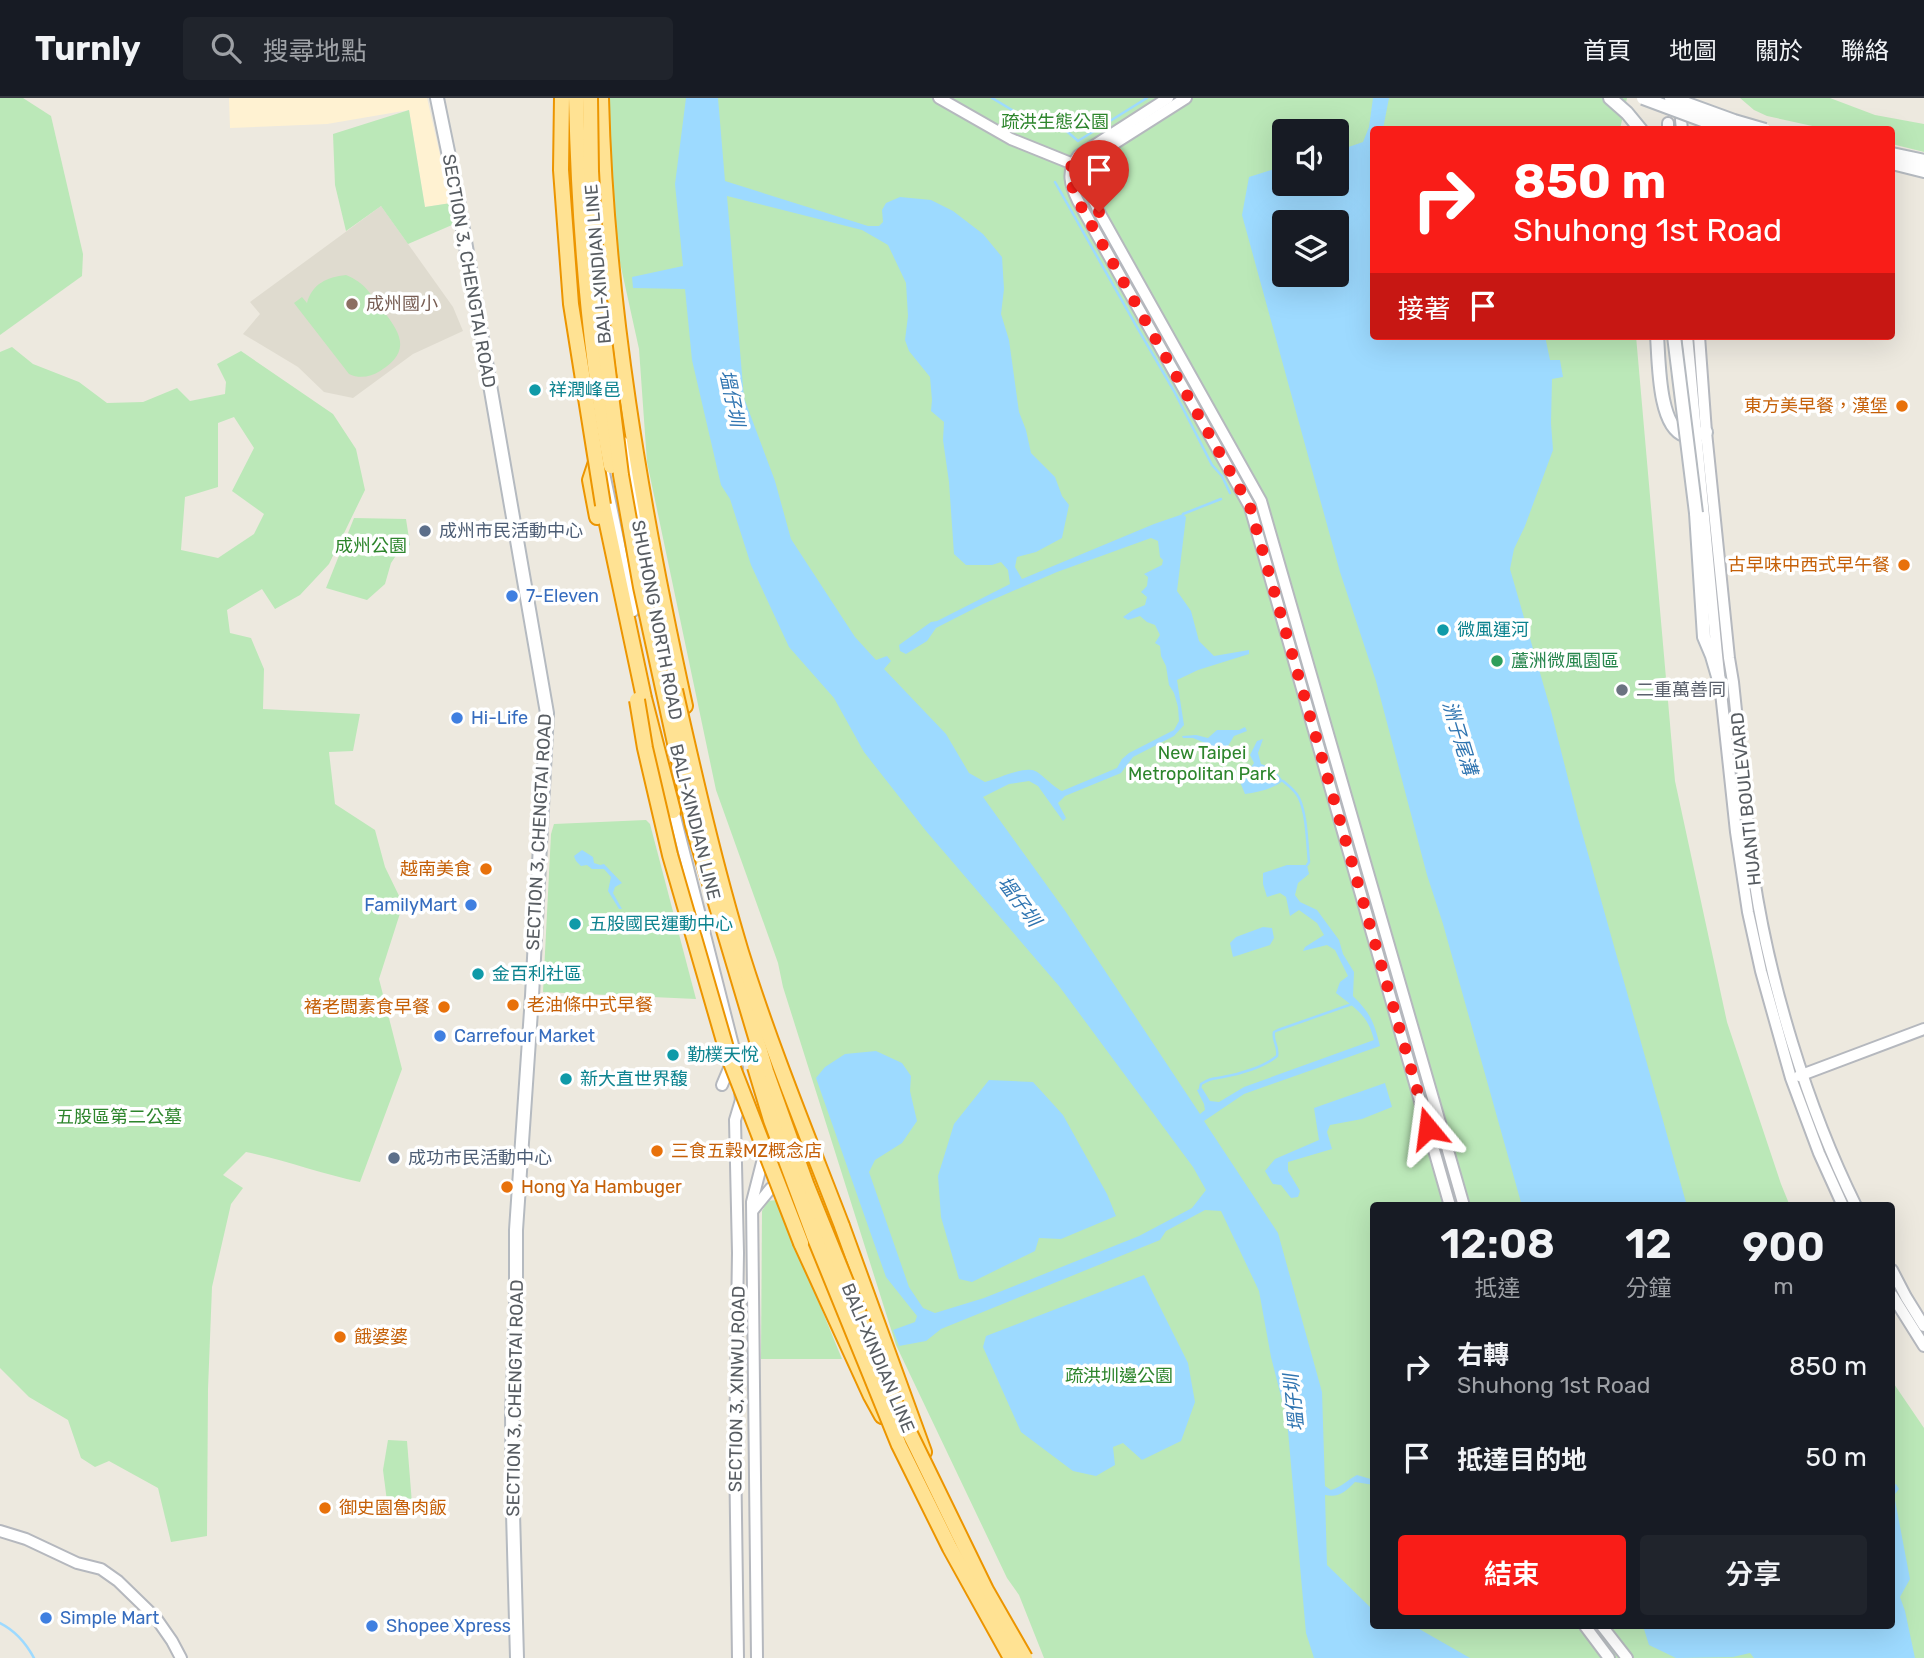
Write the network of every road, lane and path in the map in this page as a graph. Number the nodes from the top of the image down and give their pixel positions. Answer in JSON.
{"nodes":[{"id":1,"x":437,"y":98,"type":"edge"},
{"id":2,"x":559,"y":98,"type":"edge"},
{"id":3,"x":574,"y":98,"type":"edge"},
{"id":4,"x":590,"y":98,"type":"edge"},
{"id":5,"x":601,"y":98,"type":"edge"},
{"id":6,"x":939,"y":98,"type":"edge"},
{"id":7,"x":1168,"y":98,"type":"edge"},
{"id":8,"x":1186,"y":98,"type":"edge"},
{"id":9,"x":1610,"y":98,"type":"edge"},
{"id":10,"x":1643,"y":98,"type":"edge"},
{"id":11,"x":1671,"y":98,"type":"edge"},
{"id":12,"x":1638,"y":126,"type":"edge"},
{"id":13,"x":1718,"y":126,"type":"edge"},
{"id":14,"x":1751,"y":126,"type":"edge"},
{"id":15,"x":1895,"y":155,"type":"edge"},
{"id":16,"x":1924,"y":161,"type":"edge"},
{"id":17,"x":1072,"y":163,"type":"junction"},
{"id":18,"x":1895,"y":164,"type":"edge"},
{"id":19,"x":1087,"y":169,"type":"junction"},
{"id":20,"x":1924,"y":171,"type":"edge"},
{"id":21,"x":1657,"y":340,"type":"edge"},
{"id":22,"x":1674,"y":340,"type":"edge"},
{"id":23,"x":1688,"y":340,"type":"edge"},
{"id":24,"x":1699,"y":340,"type":"edge"},
{"id":25,"x":1701,"y":434,"type":"junction"},
{"id":26,"x":598,"y":443,"type":"junction"},
{"id":27,"x":633,"y":494,"type":"junction"},
{"id":28,"x":1719,"y":680,"type":"junction"},
{"id":29,"x":673,"y":811,"type":"junction"},
{"id":30,"x":703,"y":827,"type":"junction"},
{"id":31,"x":1924,"y":1029,"type":"edge"},
{"id":32,"x":735,"y":1053,"type":"junction"},
{"id":33,"x":1803,"y":1075,"type":"junction"},
{"id":34,"x":1791,"y":1078,"type":"junction"},
{"id":35,"x":722,"y":1085,"type":"dead end"},
{"id":36,"x":736,"y":1120,"type":"joint"},
{"id":37,"x":769,"y":1135,"type":"joint"},
{"id":38,"x":794,"y":1191,"type":"dead end"},
{"id":39,"x":1449,"y":1202,"type":"edge"},
{"id":40,"x":1463,"y":1202,"type":"edge"},
{"id":41,"x":1841,"y":1202,"type":"edge"},
{"id":42,"x":1854,"y":1202,"type":"edge"},
{"id":43,"x":753,"y":1210,"type":"junction"},
{"id":44,"x":1895,"y":1276,"type":"edge"},
{"id":45,"x":1895,"y":1300,"type":"edge"},
{"id":46,"x":1924,"y":1326,"type":"edge"},
{"id":47,"x":1924,"y":1346,"type":"edge"},
{"id":48,"x":899,"y":1445,"type":"junction"},
{"id":49,"x":930,"y":1474,"type":"junction"},
{"id":50,"x":0,"y":1531,"type":"edge"},
{"id":51,"x":1588,"y":1629,"type":"edge"},
{"id":52,"x":1604,"y":1629,"type":"edge"},
{"id":53,"x":181,"y":1658,"type":"edge"},
{"id":54,"x":517,"y":1658,"type":"edge"},
{"id":55,"x":738,"y":1658,"type":"edge"},
{"id":56,"x":757,"y":1658,"type":"edge"},
{"id":57,"x":1011,"y":1658,"type":"edge"},
{"id":58,"x":1025,"y":1658,"type":"edge"},
{"id":59,"x":1609,"y":1658,"type":"edge"},
{"id":60,"x":1627,"y":1658,"type":"edge"}],
"edges":[{"from":1,"to":54,"type":"main road","name":"SECTION 3, CHENGTAI ROAD"},
{"from":2,"to":26,"type":"street","name":"SHUHONG NORTH ROAD"},
{"from":2,"to":29,"type":"highway","bridge":true},
{"from":3,"to":27,"type":"street","name":"SHUHONG NORTH ROAD"},
{"from":3,"to":48,"type":"highway","name":"BALI-XINDIAN LINE","bridge":true},
{"from":4,"to":49,"type":"highway","name":"BALI-XINDIAN LINE","bridge":true},
{"from":5,"to":30,"type":"highway"},
{"from":6,"to":17,"type":"street"},
{"from":7,"to":17,"type":"street"},
{"from":8,"to":19,"type":"street"},
{"from":9,"to":12,"type":"main road"},
{"from":10,"to":13,"type":"main road","bridge":true},
{"from":11,"to":14,"type":"main road","bridge":true},
{"from":15,"to":16,"type":"main road"},
{"from":17,"to":19,"type":"street"},
{"from":17,"to":39,"type":"street"},
{"from":18,"to":20,"type":"main road"},
{"from":19,"to":40,"type":"street"},
{"from":21,"to":25,"type":"main road"},
{"from":22,"to":28,"type":"main road","bridge":true},
{"from":23,"to":25,"type":"street","name":"HUANTI BOULEVARD"},
{"from":24,"to":25,"type":"street","name":"HUANTI BOULEVARD"},
{"from":25,"to":28,"type":"street","name":"HUANTI BOULEVARD"},
{"from":25,"to":33,"type":"street","name":"HUANTI BOULEVARD"},
{"from":26,"to":29,"type":"street","name":"SHUHONG NORTH ROAD"},
{"from":26,"to":48,"type":"highway","bridge":true},
{"from":27,"to":30,"type":"street","name":"SHUHONG NORTH ROAD"},
{"from":27,"to":49,"type":"highway","bridge":true},
{"from":28,"to":34,"type":"street","name":"HUANTI BOULEVARD"},
{"from":29,"to":32,"type":"street","name":"SHUHONG NORTH ROAD"},
{"from":30,"to":37,"type":"street","name":"SHUHONG NORTH ROAD"},
{"from":31,"to":33,"type":"street"},
{"from":32,"to":35,"type":"street"},
{"from":32,"to":36,"type":"street","name":"SHUHONG NORTH ROAD"},
{"from":33,"to":34,"type":"street"},
{"from":33,"to":42,"type":"street","name":"HUANTI BOULEVARD"},
{"from":34,"to":41,"type":"street","name":"HUANTI BOULEVARD"},
{"from":36,"to":55,"type":"street","name":"SECTION 3, XINWU ROAD"},
{"from":37,"to":43,"type":"street","name":"SECTION 3, XINWU ROAD"},
{"from":38,"to":43,"type":"street"},
{"from":43,"to":56,"type":"street","name":"SECTION 3, XINWU ROAD"},
{"from":44,"to":46,"type":"street"},
{"from":45,"to":47,"type":"street"},
{"from":48,"to":57,"type":"highway","name":"BALI-XINDIAN LINE","bridge":true},
{"from":49,"to":58,"type":"highway","name":"BALI-XINDIAN LINE","bridge":true},
{"from":50,"to":53,"type":"street"},
{"from":51,"to":59,"type":"street"},
{"from":52,"to":60,"type":"street"}]}
